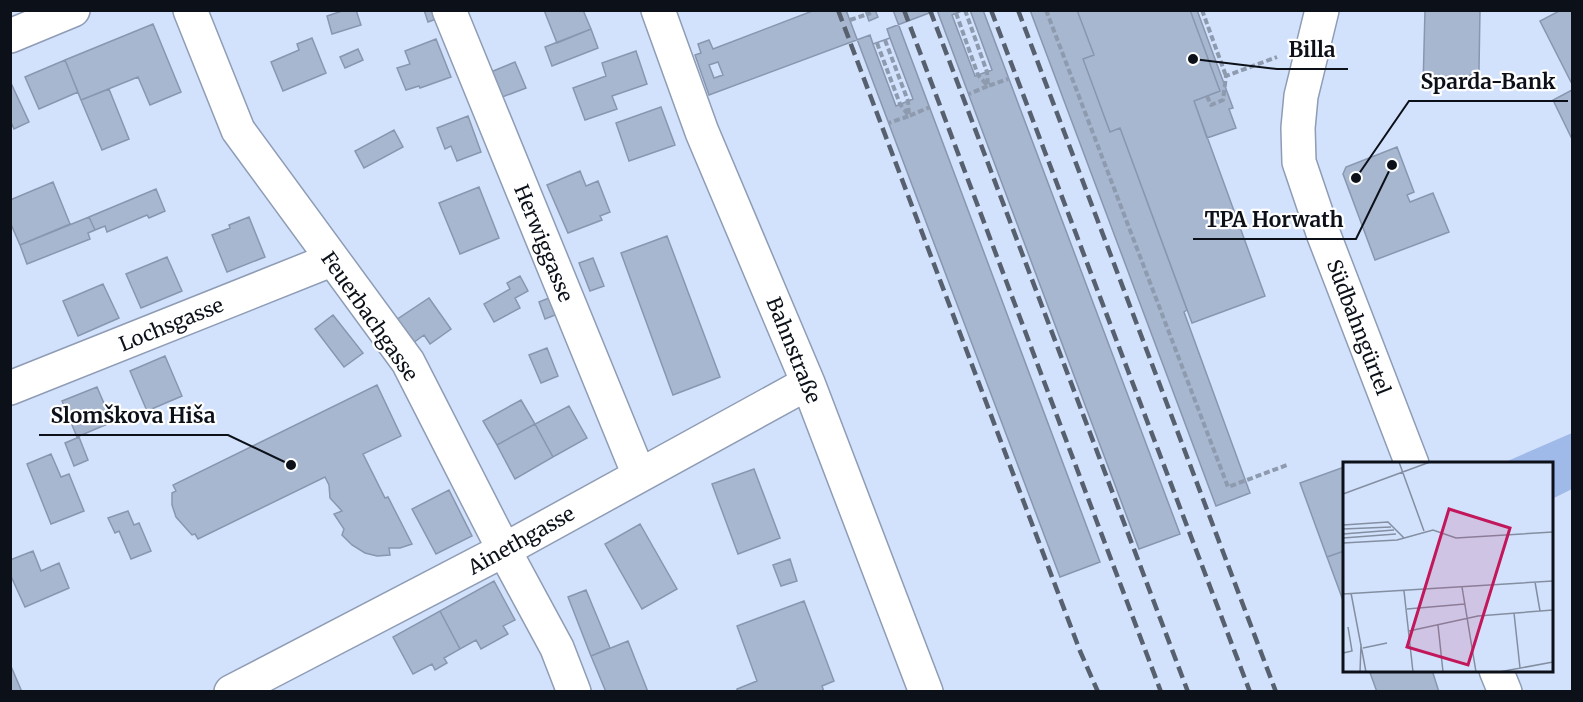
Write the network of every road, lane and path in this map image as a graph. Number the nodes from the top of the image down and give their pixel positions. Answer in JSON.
{"nodes":[{"id":1,"x":73,"y":10,"type":"edge"},
{"id":2,"x":190,"y":10,"type":"edge"},
{"id":3,"x":449,"y":10,"type":"edge"},
{"id":4,"x":657,"y":10,"type":"edge"},
{"id":5,"x":966,"y":10,"type":"edge"},
{"id":6,"x":1046,"y":10,"type":"edge"},
{"id":7,"x":1202,"y":10,"type":"edge"},
{"id":8,"x":1322,"y":10,"type":"edge"},
{"id":9,"x":871,"y":13,"type":"dead end"},
{"id":10,"x":956,"y":13,"type":"dead end"},
{"id":11,"x":850,"y":20,"type":"dead end"},
{"id":12,"x":10,"y":36,"type":"edge"},
{"id":13,"x":885,"y":40,"type":"dead end"},
{"id":14,"x":877,"y":43,"type":"dead end"},
{"id":15,"x":1298,"y":52,"type":"junction"},
{"id":16,"x":1226,"y":76,"type":"junction"},
{"id":17,"x":1008,"y":78,"type":"dead end"},
{"id":18,"x":988,"y":86,"type":"junction"},
{"id":19,"x":969,"y":94,"type":"dead end"},
{"id":20,"x":1208,"y":96,"type":"dead end"},
{"id":21,"x":930,"y":107,"type":"dead end"},
{"id":22,"x":909,"y":116,"type":"junction"},
{"id":23,"x":889,"y":123,"type":"dead end"},
{"id":24,"x":331,"y":260,"type":"junction"},
{"id":25,"x":808,"y":383,"type":"junction"},
{"id":26,"x":10,"y":388,"type":"edge"},
{"id":27,"x":1411,"y":462,"type":"edge"},
{"id":28,"x":1287,"y":465,"type":"dead end"},
{"id":29,"x":639,"y":475,"type":"junction"},
{"id":30,"x":504,"y":550,"type":"junction"},
{"id":31,"x":1497,"y":672,"type":"edge"},
{"id":32,"x":231,"y":692,"type":"edge"},
{"id":33,"x":574,"y":692,"type":"edge"},
{"id":34,"x":926,"y":692,"type":"edge"},
{"id":35,"x":1504,"y":692,"type":"edge"}],
"edges":[{"from":1,"to":12,"type":"street"},
{"from":2,"to":24,"type":"street","name":"Feuerbachgasse"},
{"from":3,"to":29,"type":"street","name":"Herwiggasse"},
{"from":4,"to":25,"type":"street","name":"Bahnstraße"},
{"from":5,"to":18,"type":"path"},
{"from":6,"to":28,"type":"path"},
{"from":7,"to":16,"type":"path"},
{"from":8,"to":15,"type":"street","name":"Südbahngürtel"},
{"from":9,"to":11,"type":"path"},
{"from":10,"to":18,"type":"path"},
{"from":13,"to":22,"type":"path"},
{"from":14,"to":22,"type":"path"},
{"from":15,"to":16,"type":"path"},
{"from":15,"to":27,"type":"street","name":"Südbahngürtel"},
{"from":16,"to":20,"type":"path"},
{"from":17,"to":18,"type":"path"},
{"from":18,"to":19,"type":"path"},
{"from":21,"to":22,"type":"path"},
{"from":22,"to":23,"type":"path"},
{"from":24,"to":26,"type":"street","name":"Lochsgasse"},
{"from":24,"to":30,"type":"street","name":"Feuerbachgasse"},
{"from":25,"to":29,"type":"street","name":"Ainethgasse"},
{"from":25,"to":34,"type":"street","name":"Bahnstraße"},
{"from":29,"to":30,"type":"street","name":"Ainethgasse"},
{"from":30,"to":32,"type":"street","name":"Ainethgasse"},
{"from":30,"to":33,"type":"street","name":"Feuerbachgasse"},
{"from":31,"to":35,"type":"street"}]}
